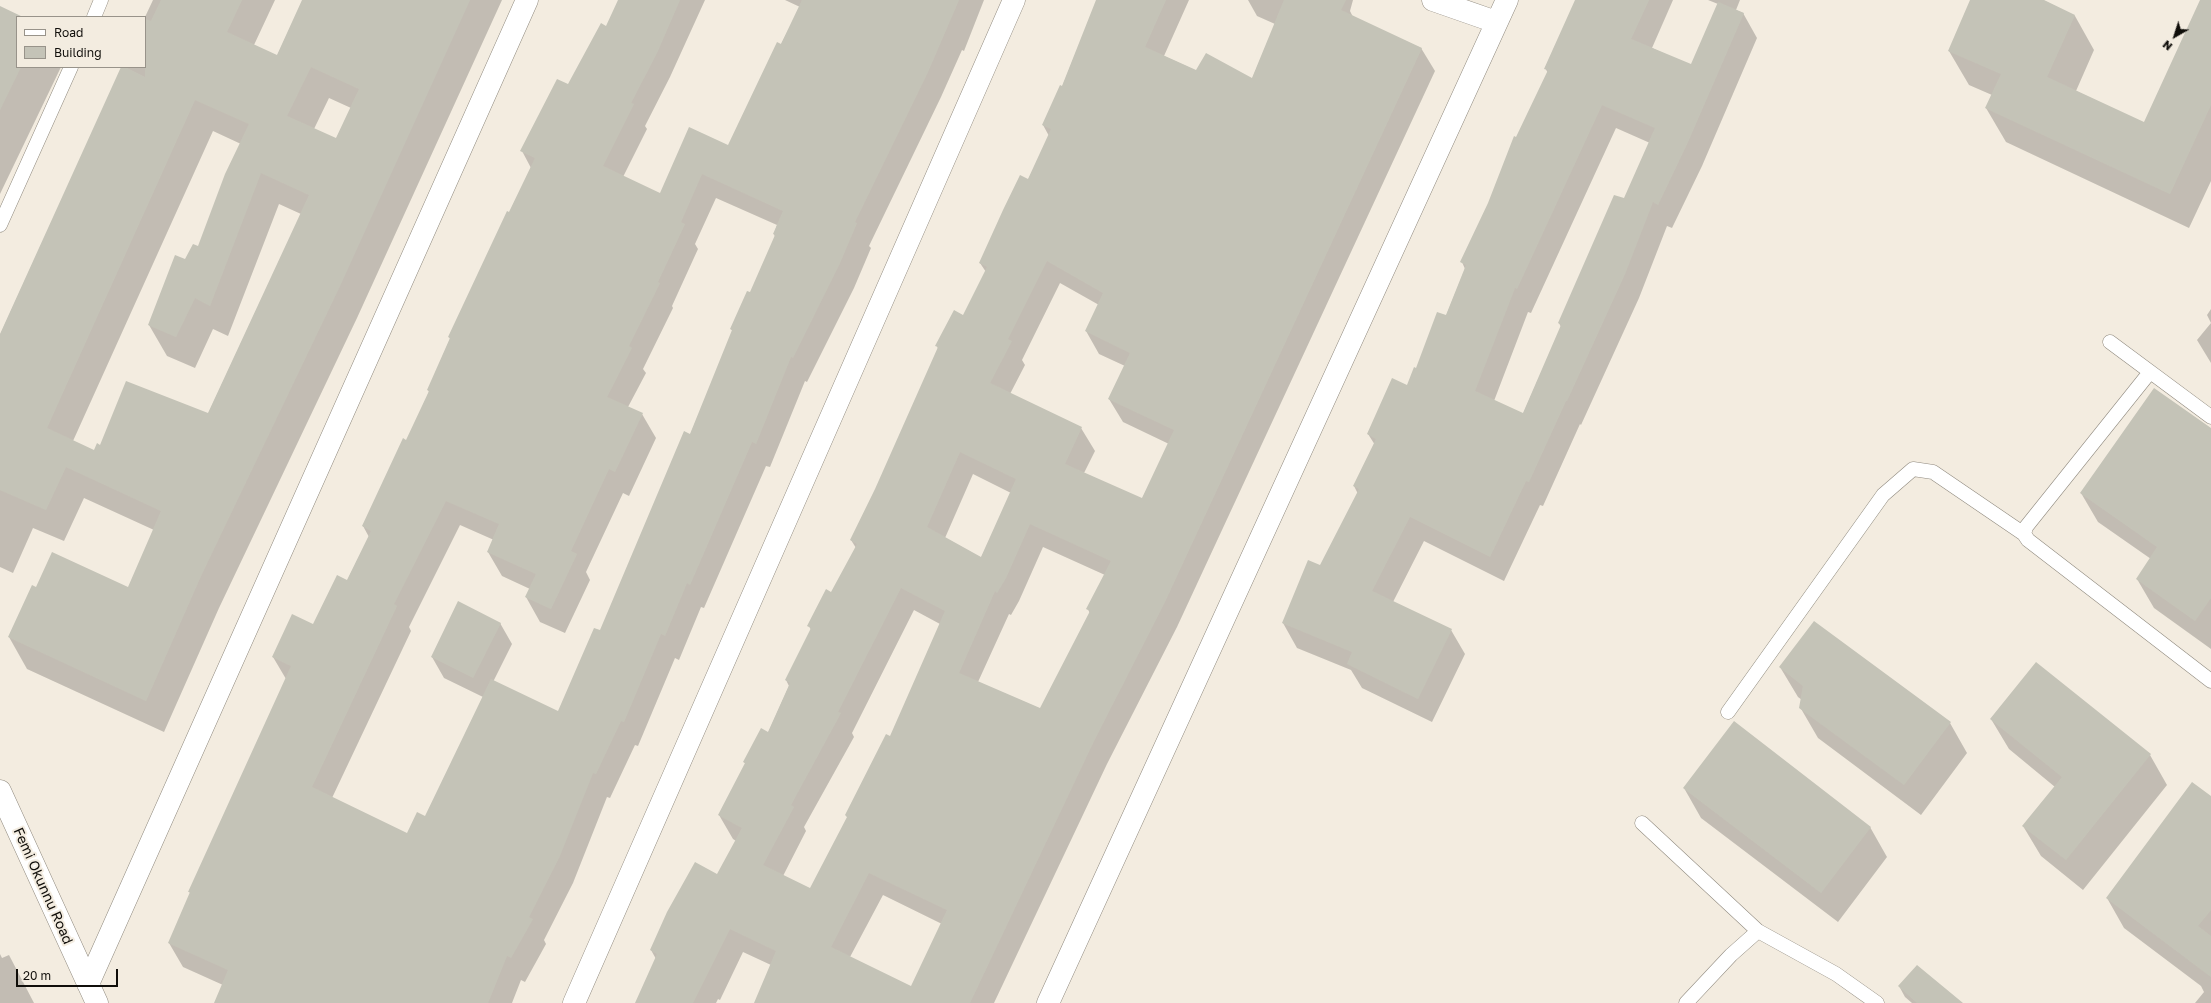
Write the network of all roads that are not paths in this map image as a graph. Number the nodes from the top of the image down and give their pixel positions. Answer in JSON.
{"nodes":[{"id":1,"x":101,"y":0,"type":"edge"},
{"id":2,"x":527,"y":0,"type":"edge"},
{"id":3,"x":1014,"y":0,"type":"edge"},
{"id":4,"x":1433,"y":0,"type":"edge"},
{"id":5,"x":1506,"y":0,"type":"edge"},
{"id":6,"x":94,"y":16,"type":"edge"},
{"id":7,"x":1496,"y":22,"type":"junction"},
{"id":8,"x":71,"y":68,"type":"edge"},
{"id":9,"x":0,"y":225,"type":"edge"},
{"id":10,"x":2110,"y":342,"type":"dead end"},
{"id":11,"x":2150,"y":372,"type":"junction"},
{"id":12,"x":2211,"y":417,"type":"edge"},
{"id":13,"x":2024,"y":534,"type":"junction"},
{"id":14,"x":2211,"y":681,"type":"edge"},
{"id":15,"x":1728,"y":712,"type":"dead end"},
{"id":16,"x":0,"y":791,"type":"edge"},
{"id":17,"x":1642,"y":822,"type":"dead end"},
{"id":18,"x":1758,"y":931,"type":"junction"},
{"id":19,"x":88,"y":984,"type":"junction"},
{"id":20,"x":97,"y":1003,"type":"edge"},
{"id":21,"x":574,"y":1003,"type":"edge"},
{"id":22,"x":1048,"y":1003,"type":"edge"},
{"id":23,"x":1686,"y":1003,"type":"edge"},
{"id":24,"x":1877,"y":1003,"type":"edge"}],
"edges":[{"from":1,"to":6,"type":"lane"},
{"from":2,"to":19,"type":"street"},
{"from":3,"to":21,"type":"street"},
{"from":4,"to":7,"type":"street"},
{"from":5,"to":7,"type":"street"},
{"from":7,"to":22,"type":"street"},
{"from":8,"to":9,"type":"lane"},
{"from":10,"to":11,"type":"lane"},
{"from":11,"to":12,"type":"lane"},
{"from":11,"to":13,"type":"lane"},
{"from":13,"to":14,"type":"lane"},
{"from":13,"to":15,"type":"lane"},
{"from":16,"to":19,"type":"street","name":"Femi Okunnu Road"},
{"from":17,"to":18,"type":"lane"},
{"from":18,"to":23,"type":"lane"},
{"from":18,"to":24,"type":"lane"},
{"from":19,"to":20,"type":"street","name":"Femi Okunnu Road"}]}
